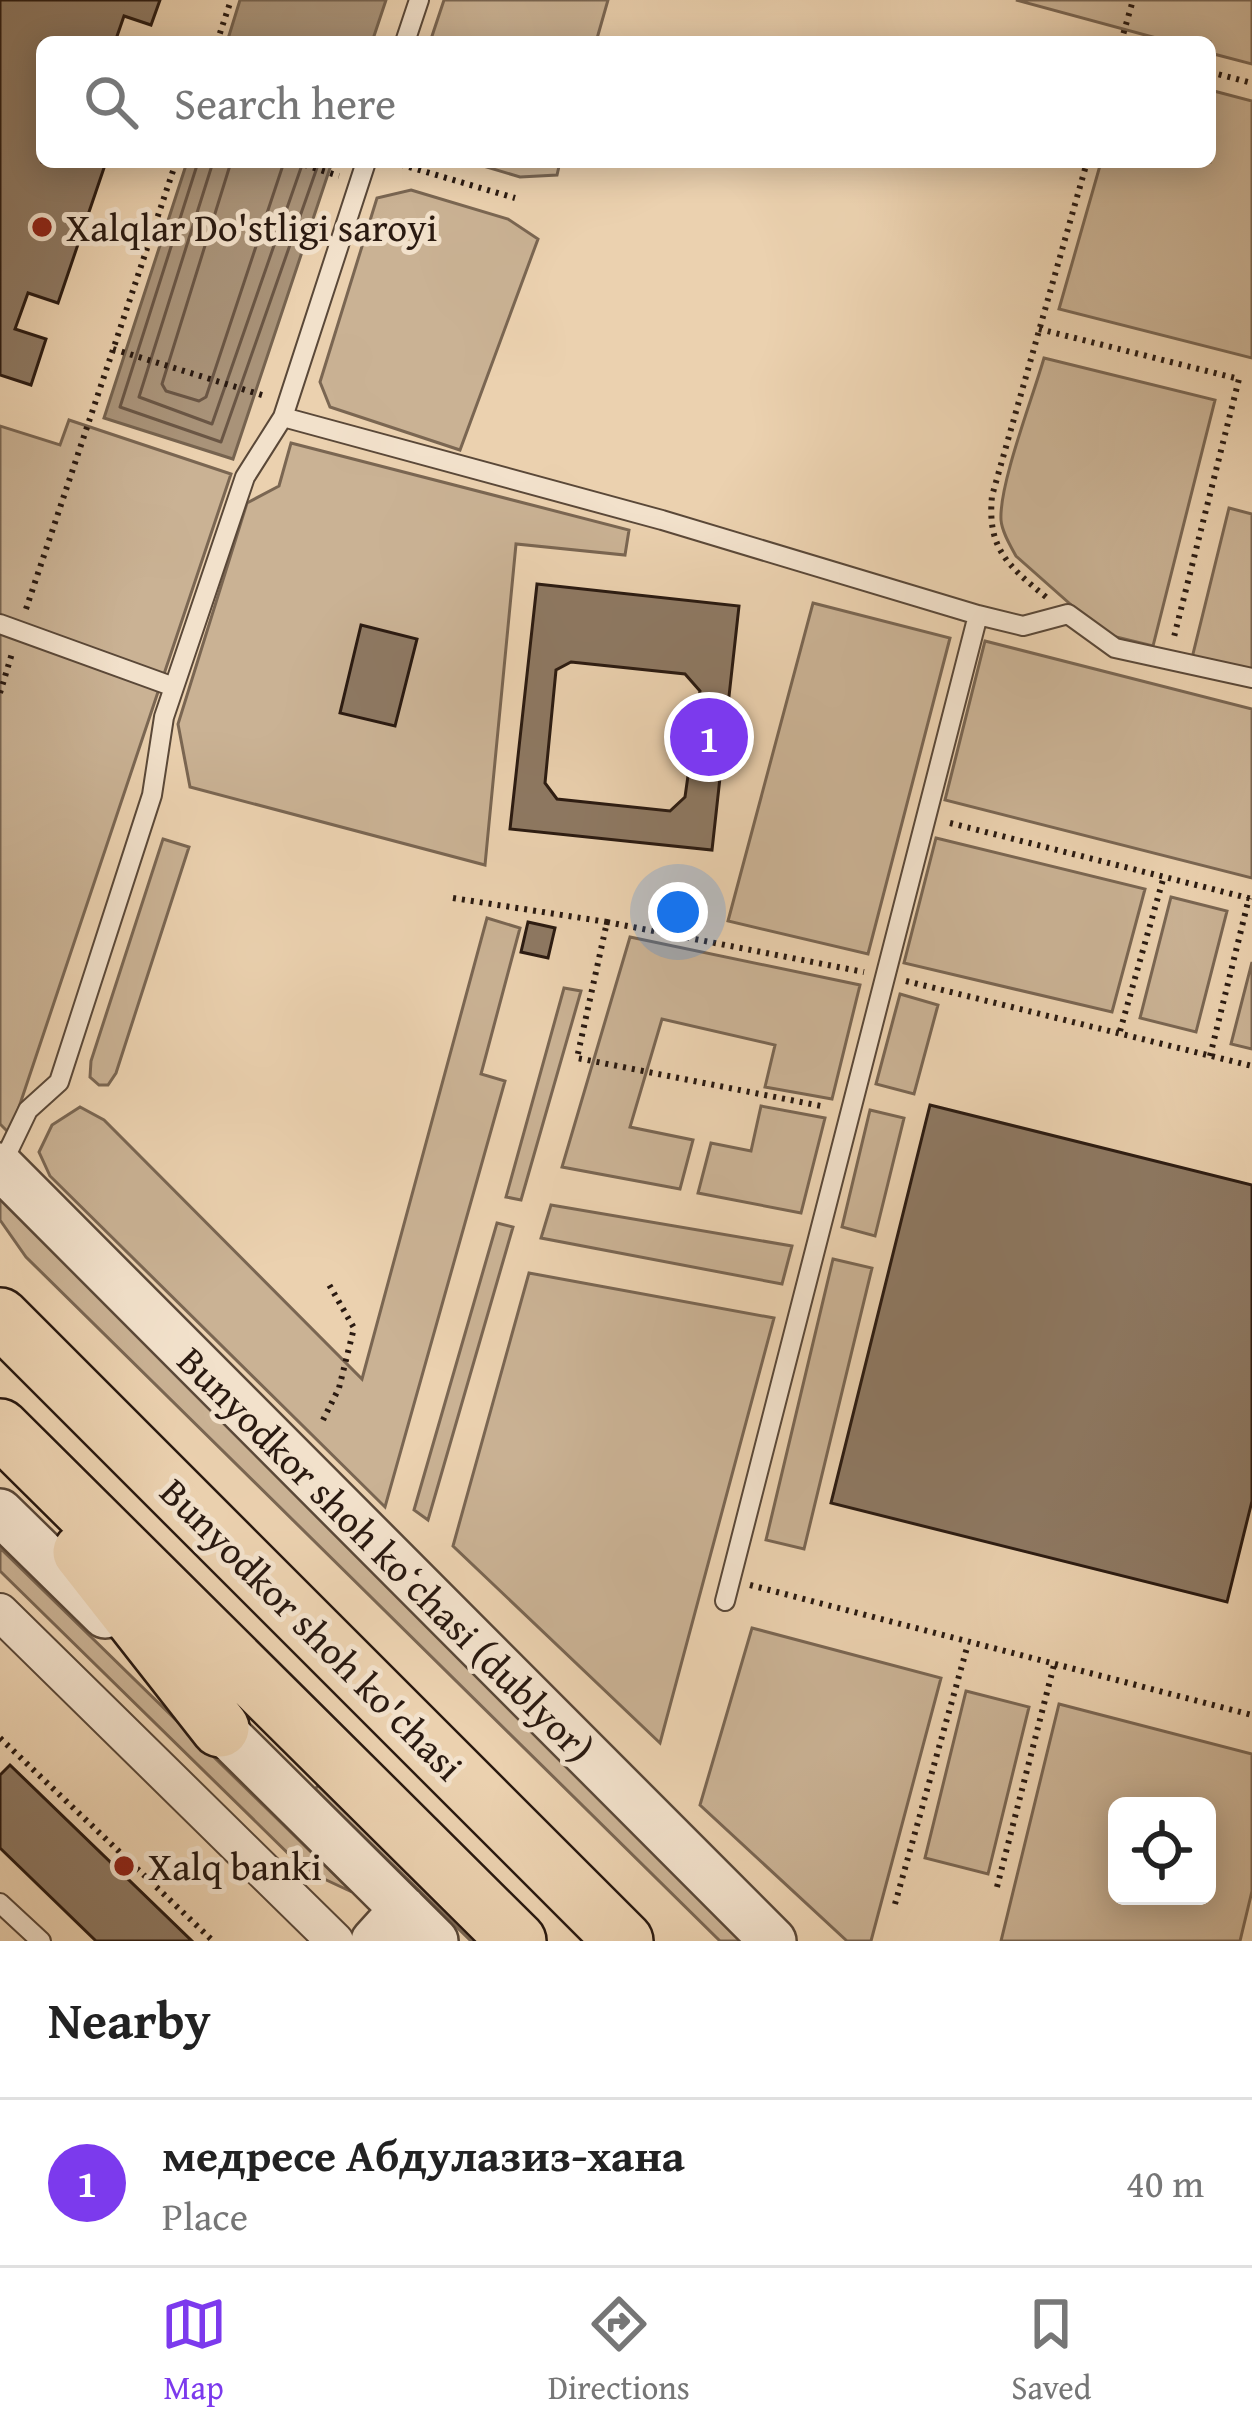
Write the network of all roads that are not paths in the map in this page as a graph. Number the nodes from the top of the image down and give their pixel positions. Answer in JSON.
{"nodes":[{"id":1,"x":419,"y":0,"type":"edge"},
{"id":2,"x":407,"y":36,"type":"edge"},
{"id":3,"x":363,"y":168,"type":"edge"},
{"id":4,"x":285,"y":410,"type":"junction"},
{"id":5,"x":978,"y":615,"type":"junction"},
{"id":6,"x":9,"y":627,"type":"edge"},
{"id":7,"x":1252,"y":678,"type":"edge"},
{"id":8,"x":174,"y":687,"type":"junction"},
{"id":9,"x":0,"y":1167,"type":"edge"},
{"id":10,"x":0,"y":1273,"type":"edge"},
{"id":11,"x":0,"y":1317,"type":"edge"},
{"id":12,"x":84,"y":1401,"type":"junction"},
{"id":13,"x":0,"y":1428,"type":"edge"},
{"id":14,"x":0,"y":1451,"type":"edge"},
{"id":15,"x":0,"y":1511,"type":"edge"},
{"id":16,"x":725,"y":1601,"type":"dead end"},
{"id":17,"x":0,"y":1612,"type":"edge"},
{"id":18,"x":220,"y":1728,"type":"junction"},
{"id":19,"x":0,"y":1903,"type":"edge"},
{"id":20,"x":404,"y":1930,"type":"edge"},
{"id":21,"x":41,"y":1941,"type":"edge"},
{"id":22,"x":335,"y":1941,"type":"edge"},
{"id":23,"x":517,"y":1941,"type":"edge"},
{"id":24,"x":624,"y":1941,"type":"edge"},
{"id":25,"x":773,"y":1941,"type":"edge"}],
"edges":[{"from":1,"to":2,"type":"lane"},
{"from":3,"to":4,"type":"lane"},
{"from":4,"to":5,"type":"lane"},
{"from":4,"to":8,"type":"lane"},
{"from":5,"to":7,"type":"lane"},
{"from":5,"to":16,"type":"lane"},
{"from":6,"to":8,"type":"lane"},
{"from":8,"to":9,"type":"lane"},
{"from":9,"to":25,"type":"street","name":"Bunyodkor shoh koʻchasi (dublyor)"},
{"from":10,"to":12,"type":"main road"},
{"from":11,"to":12,"type":"main road","name":"Bunyodkor shoh ko'chasi"},
{"from":12,"to":24,"type":"main road","name":"Bunyodkor shoh ko'chasi"},
{"from":13,"to":23,"type":"main road","name":"Bunyodkor shoh ko'chasi"},
{"from":14,"to":18,"type":"main road"},
{"from":15,"to":18,"type":"street"},
{"from":17,"to":22,"type":"street"},
{"from":18,"to":20,"type":"street"},
{"from":19,"to":21,"type":"lane"}]}
